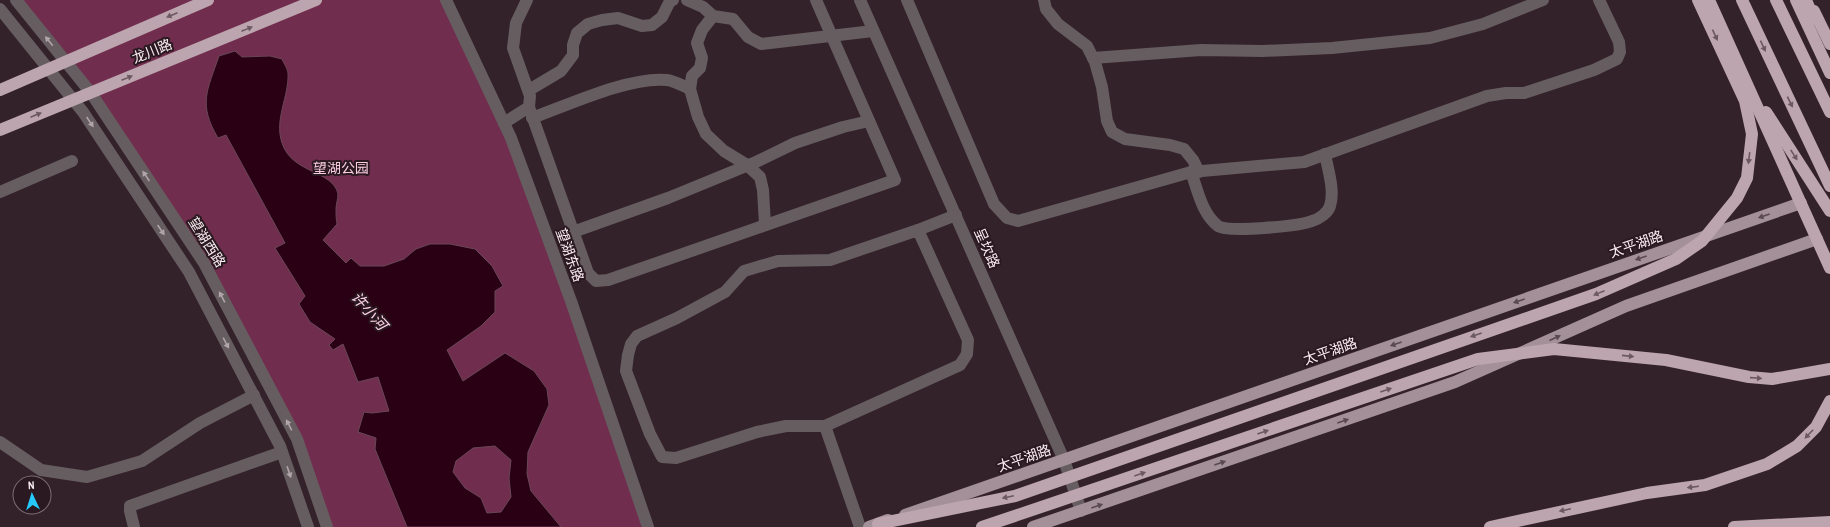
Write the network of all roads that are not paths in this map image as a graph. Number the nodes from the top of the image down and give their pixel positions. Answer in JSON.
{"nodes":[{"id":1,"x":16,"y":0,"type":"edge"},
{"id":2,"x":208,"y":0,"type":"edge"},
{"id":3,"x":316,"y":0,"type":"edge"},
{"id":4,"x":446,"y":0,"type":"edge"},
{"id":5,"x":527,"y":0,"type":"edge"},
{"id":6,"x":671,"y":0,"type":"edge"},
{"id":7,"x":688,"y":0,"type":"edge"},
{"id":8,"x":816,"y":0,"type":"edge"},
{"id":9,"x":860,"y":0,"type":"edge"},
{"id":10,"x":907,"y":0,"type":"edge"},
{"id":11,"x":1044,"y":0,"type":"edge"},
{"id":12,"x":1543,"y":0,"type":"edge"},
{"id":13,"x":1599,"y":0,"type":"edge"},
{"id":14,"x":1698,"y":0,"type":"edge"},
{"id":15,"x":1709,"y":0,"type":"edge"},
{"id":16,"x":1742,"y":0,"type":"edge"},
{"id":17,"x":1776,"y":0,"type":"edge"},
{"id":18,"x":1796,"y":0,"type":"edge"},
{"id":19,"x":1808,"y":0,"type":"edge"},
{"id":20,"x":702,"y":4,"type":"edge"},
{"id":21,"x":1514,"y":5,"type":"edge"},
{"id":22,"x":0,"y":9,"type":"edge"},
{"id":23,"x":714,"y":16,"type":"junction"},
{"id":24,"x":874,"y":30,"type":"junction"},
{"id":25,"x":831,"y":36,"type":"junction"},
{"id":26,"x":1830,"y":44,"type":"edge"},
{"id":27,"x":1093,"y":58,"type":"junction"},
{"id":28,"x":66,"y":61,"type":"junction"},
{"id":29,"x":1830,"y":64,"type":"edge"},
{"id":30,"x":48,"y":69,"type":"junction"},
{"id":31,"x":1830,"y":72,"type":"edge"},
{"id":32,"x":1743,"y":75,"type":"junction"},
{"id":33,"x":690,"y":89,"type":"junction"},
{"id":34,"x":0,"y":90,"type":"edge"},
{"id":35,"x":528,"y":90,"type":"junction"},
{"id":36,"x":91,"y":93,"type":"junction"},
{"id":37,"x":73,"y":99,"type":"junction"},
{"id":38,"x":1830,"y":112,"type":"edge"},
{"id":39,"x":530,"y":113,"type":"junction"},
{"id":40,"x":869,"y":121,"type":"junction"},
{"id":41,"x":504,"y":123,"type":"junction"},
{"id":42,"x":0,"y":130,"type":"edge"},
{"id":43,"x":1325,"y":154,"type":"junction"},
{"id":44,"x":72,"y":161,"type":"dead end"},
{"id":45,"x":747,"y":165,"type":"junction"},
{"id":46,"x":1195,"y":172,"type":"junction"},
{"id":47,"x":1830,"y":186,"type":"edge"},
{"id":48,"x":0,"y":192,"type":"edge"},
{"id":49,"x":1801,"y":203,"type":"junction"},
{"id":50,"x":1830,"y":211,"type":"edge"},
{"id":51,"x":956,"y":215,"type":"junction"},
{"id":52,"x":765,"y":225,"type":"junction"},
{"id":53,"x":918,"y":230,"type":"junction"},
{"id":54,"x":573,"y":232,"type":"junction"},
{"id":55,"x":1816,"y":238,"type":"junction"},
{"id":56,"x":1830,"y":268,"type":"edge"},
{"id":57,"x":1830,"y":369,"type":"edge"},
{"id":58,"x":254,"y":395,"type":"junction"},
{"id":59,"x":1830,"y":401,"type":"edge"},
{"id":60,"x":825,"y":426,"type":"junction"},
{"id":61,"x":0,"y":442,"type":"edge"},
{"id":62,"x":282,"y":452,"type":"junction"},
{"id":63,"x":1064,"y":460,"type":"junction"},
{"id":64,"x":1081,"y":511,"type":"junction"},
{"id":65,"x":1830,"y":522,"type":"edge"},
{"id":66,"x":873,"y":525,"type":"edge"},
{"id":67,"x":134,"y":527,"type":"edge"},
{"id":68,"x":308,"y":527,"type":"edge"},
{"id":69,"x":327,"y":527,"type":"edge"},
{"id":70,"x":648,"y":527,"type":"edge"},
{"id":71,"x":860,"y":527,"type":"edge"},
{"id":72,"x":982,"y":527,"type":"edge"},
{"id":73,"x":1033,"y":527,"type":"edge"},
{"id":74,"x":1490,"y":527,"type":"edge"},
{"id":75,"x":1734,"y":527,"type":"edge"}],
"edges":[{"from":28,"to":1,"type":"street","name":"望湖西路","one_way":true},
{"from":2,"to":28,"type":"highway","name":"龙川路","one_way":true},
{"from":36,"to":3,"type":"highway","name":"龙川路","one_way":true},
{"from":4,"to":41,"type":"street","name":"望湖东路"},
{"from":5,"to":35,"type":"street"},
{"from":6,"to":35,"type":"street"},
{"from":7,"to":20,"type":"street"},
{"from":8,"to":25,"type":"street"},
{"from":9,"to":24,"type":"street","name":"呈坎路"},
{"from":10,"to":46,"type":"street"},
{"from":11,"to":27,"type":"street"},
{"from":12,"to":21,"type":"street"},
{"from":13,"to":43,"type":"street"},
{"from":14,"to":66,"type":"highway","one_way":true},
{"from":15,"to":32,"type":"highway"},
{"from":16,"to":47,"type":"highway","one_way":true},
{"from":17,"to":38,"type":"highway"},
{"from":18,"to":31,"type":"highway"},
{"from":19,"to":26,"type":"highway"},
{"from":19,"to":29,"type":"highway"},
{"from":20,"to":23,"type":"street"},
{"from":21,"to":27,"type":"street"},
{"from":22,"to":30,"type":"street"},
{"from":23,"to":25,"type":"street"},
{"from":23,"to":33,"type":"street"},
{"from":24,"to":25,"type":"street"},
{"from":24,"to":51,"type":"street","name":"呈坎路"},
{"from":25,"to":40,"type":"street"},
{"from":27,"to":46,"type":"street"},
{"from":28,"to":30,"type":"highway","name":"龙川路"},
{"from":28,"to":36,"type":"street","name":"望湖西路"},
{"from":30,"to":34,"type":"highway","name":"龙川路"},
{"from":30,"to":37,"type":"street"},
{"from":32,"to":49,"type":"highway"},
{"from":32,"to":50,"type":"highway","one_way":true},
{"from":33,"to":39,"type":"street"},
{"from":33,"to":45,"type":"street"},
{"from":35,"to":39,"type":"street"},
{"from":36,"to":37,"type":"highway","name":"龙川路"},
{"from":69,"to":36,"type":"street","name":"望湖西路","one_way":true},
{"from":42,"to":37,"type":"highway","name":"龙川路","one_way":true},
{"from":37,"to":58,"type":"street","one_way":true},
{"from":39,"to":41,"type":"street"},
{"from":39,"to":54,"type":"street"},
{"from":40,"to":45,"type":"street"},
{"from":40,"to":52,"type":"street"},
{"from":41,"to":70,"type":"street","name":"望湖东路"},
{"from":43,"to":46,"type":"street"},
{"from":43,"to":46,"type":"street"},
{"from":44,"to":48,"type":"street"},
{"from":45,"to":52,"type":"street"},
{"from":45,"to":54,"type":"street"},
{"from":49,"to":55,"type":"highway"},
{"from":49,"to":63,"type":"main road","name":"太平湖路","one_way":true},
{"from":51,"to":53,"type":"street"},
{"from":51,"to":63,"type":"street","name":"呈坎路"},
{"from":52,"to":54,"type":"street"},
{"from":53,"to":60,"type":"street"},
{"from":53,"to":60,"type":"street"},
{"from":55,"to":56,"type":"highway"},
{"from":64,"to":55,"type":"main road","one_way":true},
{"from":72,"to":57,"type":"highway","one_way":true},
{"from":58,"to":61,"type":"street"},
{"from":58,"to":62,"type":"street"},
{"from":59,"to":74,"type":"highway","one_way":true},
{"from":60,"to":71,"type":"street"},
{"from":62,"to":67,"type":"street"},
{"from":62,"to":68,"type":"street","one_way":true},
{"from":63,"to":64,"type":"street","name":"呈坎路"},
{"from":63,"to":66,"type":"main road","name":"太平湖路"},
{"from":64,"to":73,"type":"main road"},
{"from":65,"to":75,"type":"highway"}]}
